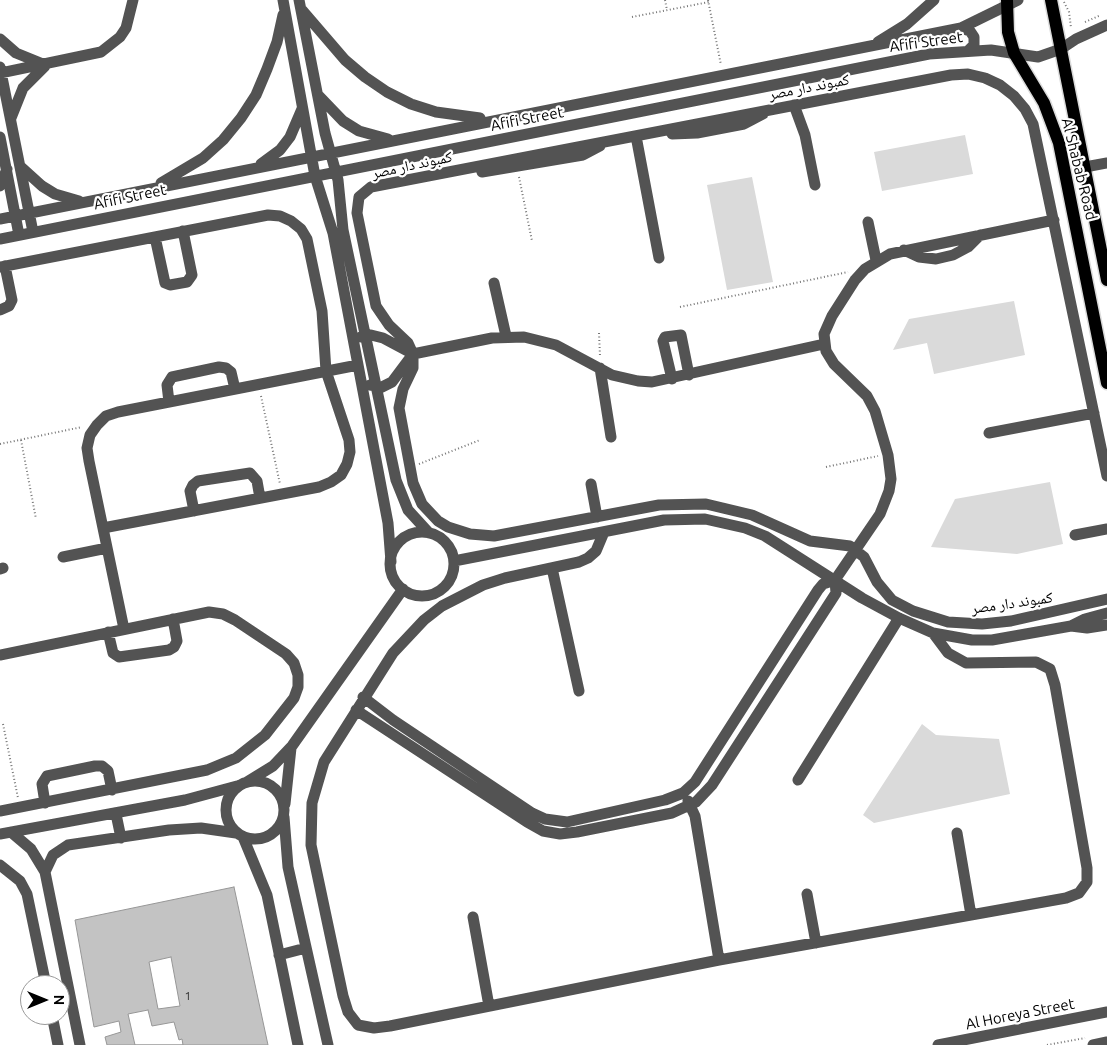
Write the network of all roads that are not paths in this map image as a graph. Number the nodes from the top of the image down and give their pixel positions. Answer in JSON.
{"nodes":[{"id":1,"x":133,"y":0,"type":"edge"},
{"id":2,"x":934,"y":0,"type":"edge"},
{"id":3,"x":1018,"y":0,"type":"edge"},
{"id":4,"x":1052,"y":1,"type":"edge"},
{"id":5,"x":283,"y":4,"type":"edge"},
{"id":6,"x":1007,"y":4,"type":"edge"},
{"id":7,"x":300,"y":5,"type":"edge"},
{"id":8,"x":1107,"y":25,"type":"edge"},
{"id":9,"x":961,"y":28,"type":"junction"},
{"id":10,"x":0,"y":39,"type":"edge"},
{"id":11,"x":871,"y":46,"type":"junction"},
{"id":12,"x":1061,"y":49,"type":"junction"},
{"id":13,"x":968,"y":51,"type":"junction"},
{"id":14,"x":1014,"y":53,"type":"junction"},
{"id":15,"x":47,"y":65,"type":"junction"},
{"id":16,"x":0,"y":71,"type":"edge"},
{"id":17,"x":672,"y":87,"type":"junction"},
{"id":18,"x":318,"y":94,"type":"junction"},
{"id":19,"x":676,"y":104,"type":"junction"},
{"id":20,"x":794,"y":105,"type":"junction"},
{"id":21,"x":303,"y":107,"type":"junction"},
{"id":22,"x":10,"y":118,"type":"junction"},
{"id":23,"x":494,"y":120,"type":"junction"},
{"id":24,"x":636,"y":136,"type":"junction"},
{"id":25,"x":0,"y":137,"type":"edge"},
{"id":26,"x":395,"y":140,"type":"junction"},
{"id":27,"x":607,"y":142,"type":"junction"},
{"id":28,"x":330,"y":153,"type":"junction"},
{"id":29,"x":313,"y":156,"type":"junction"},
{"id":30,"x":1107,"y":163,"type":"edge"},
{"id":31,"x":20,"y":166,"type":"junction"},
{"id":32,"x":1085,"y":167,"type":"junction"},
{"id":33,"x":254,"y":168,"type":"junction"},
{"id":34,"x":7,"y":169,"type":"junction"},
{"id":35,"x":458,"y":171,"type":"junction"},
{"id":36,"x":337,"y":172,"type":"junction"},
{"id":37,"x":315,"y":176,"type":"junction"},
{"id":38,"x":815,"y":185,"type":"dead end"},
{"id":39,"x":0,"y":186,"type":"edge"},
{"id":40,"x":152,"y":188,"type":"junction"},
{"id":41,"x":83,"y":202,"type":"junction"},
{"id":42,"x":29,"y":213,"type":"junction"},
{"id":43,"x":15,"y":216,"type":"junction"},
{"id":44,"x":0,"y":219,"type":"edge"},
{"id":45,"x":1054,"y":220,"type":"junction"},
{"id":46,"x":868,"y":222,"type":"dead end"},
{"id":47,"x":183,"y":231,"type":"junction"},
{"id":48,"x":33,"y":232,"type":"junction"},
{"id":49,"x":19,"y":235,"type":"junction"},
{"id":50,"x":155,"y":237,"type":"junction"},
{"id":51,"x":0,"y":239,"type":"edge"},
{"id":52,"x":660,"y":258,"type":"dead end"},
{"id":53,"x":876,"y":260,"type":"junction"},
{"id":54,"x":2,"y":267,"type":"edge"},
{"id":55,"x":1107,"y":280,"type":"edge"},
{"id":56,"x":494,"y":283,"type":"dead end"},
{"id":57,"x":0,"y":310,"type":"edge"},
{"id":58,"x":366,"y":336,"type":"junction"},
{"id":59,"x":506,"y":336,"type":"junction"},
{"id":60,"x":354,"y":342,"type":"junction"},
{"id":61,"x":824,"y":344,"type":"junction"},
{"id":62,"x":413,"y":354,"type":"junction"},
{"id":63,"x":358,"y":365,"type":"junction"},
{"id":64,"x":600,"y":368,"type":"junction"},
{"id":65,"x":326,"y":371,"type":"junction"},
{"id":66,"x":689,"y":375,"type":"junction"},
{"id":67,"x":672,"y":379,"type":"junction"},
{"id":68,"x":361,"y":382,"type":"junction"},
{"id":69,"x":1107,"y":383,"type":"edge"},
{"id":70,"x":377,"y":387,"type":"junction"},
{"id":71,"x":235,"y":389,"type":"junction"},
{"id":72,"x":170,"y":402,"type":"junction"},
{"id":73,"x":1094,"y":413,"type":"junction"},
{"id":74,"x":989,"y":433,"type":"dead end"},
{"id":75,"x":611,"y":437,"type":"dead end"},
{"id":76,"x":1107,"y":476,"type":"edge"},
{"id":77,"x":590,"y":484,"type":"dead end"},
{"id":78,"x":260,"y":498,"type":"junction"},
{"id":79,"x":194,"y":511,"type":"junction"},
{"id":80,"x":597,"y":517,"type":"junction"},
{"id":81,"x":103,"y":528,"type":"junction"},
{"id":82,"x":1107,"y":529,"type":"edge"},
{"id":83,"x":604,"y":532,"type":"junction"},
{"id":84,"x":429,"y":533,"type":"junction"},
{"id":85,"x":1075,"y":535,"type":"dead end"},
{"id":86,"x":107,"y":548,"type":"junction"},
{"id":87,"x":855,"y":549,"type":"junction"},
{"id":88,"x":64,"y":557,"type":"dead end"},
{"id":89,"x":454,"y":561,"type":"junction"},
{"id":90,"x":391,"y":562,"type":"junction"},
{"id":91,"x":552,"y":568,"type":"junction"},
{"id":92,"x":835,"y":580,"type":"junction"},
{"id":93,"x":403,"y":589,"type":"junction"},
{"id":94,"x":1107,"y":600,"type":"edge"},
{"id":95,"x":1107,"y":613,"type":"edge"},
{"id":96,"x":899,"y":618,"type":"junction"},
{"id":97,"x":173,"y":619,"type":"junction"},
{"id":98,"x":1107,"y":625,"type":"edge"},
{"id":99,"x":1071,"y":626,"type":"junction"},
{"id":100,"x":124,"y":629,"type":"junction"},
{"id":101,"x":108,"y":632,"type":"junction"},
{"id":102,"x":933,"y":633,"type":"junction"},
{"id":103,"x":0,"y":655,"type":"edge"},
{"id":104,"x":580,"y":691,"type":"dead end"},
{"id":105,"x":363,"y":698,"type":"junction"},
{"id":106,"x":356,"y":710,"type":"junction"},
{"id":107,"x":292,"y":746,"type":"junction"},
{"id":108,"x":798,"y":780,"type":"dead end"},
{"id":109,"x":242,"y":784,"type":"junction"},
{"id":110,"x":112,"y":790,"type":"junction"},
{"id":111,"x":683,"y":793,"type":"junction"},
{"id":112,"x":45,"y":803,"type":"junction"},
{"id":113,"x":691,"y":805,"type":"junction"},
{"id":114,"x":0,"y":811,"type":"edge"},
{"id":115,"x":284,"y":812,"type":"junction"},
{"id":116,"x":116,"y":814,"type":"junction"},
{"id":117,"x":5,"y":833,"type":"edge"},
{"id":118,"x":957,"y":833,"type":"dead end"},
{"id":119,"x":240,"y":835,"type":"junction"},
{"id":120,"x":121,"y":838,"type":"junction"},
{"id":121,"x":0,"y":865,"type":"edge"},
{"id":122,"x":45,"y":872,"type":"junction"},
{"id":123,"x":807,"y":894,"type":"dead end"},
{"id":124,"x":971,"y":915,"type":"junction"},
{"id":125,"x":473,"y":917,"type":"dead end"},
{"id":126,"x":816,"y":943,"type":"junction"},
{"id":127,"x":306,"y":948,"type":"junction"},
{"id":128,"x":279,"y":955,"type":"junction"},
{"id":129,"x":719,"y":960,"type":"junction"},
{"id":130,"x":44,"y":975,"type":"edge"},
{"id":131,"x":489,"y":1006,"type":"junction"},
{"id":132,"x":1107,"y":1012,"type":"edge"},
{"id":133,"x":54,"y":1025,"type":"edge"},
{"id":134,"x":1092,"y":1041,"type":"edge"},
{"id":135,"x":1107,"y":1042,"type":"edge"},
{"id":136,"x":58,"y":1045,"type":"edge"},
{"id":137,"x":80,"y":1045,"type":"edge"},
{"id":138,"x":298,"y":1045,"type":"edge"},
{"id":139,"x":328,"y":1045,"type":"edge"},
{"id":140,"x":938,"y":1045,"type":"edge"}],
"edges":[{"from":1,"to":15,"type":"street"},
{"from":2,"to":11,"type":"street"},
{"from":3,"to":6,"type":"street","name":"Afifi Street"},
{"from":4,"to":12,"type":"main road","name":"Al Shabab Road"},
{"from":5,"to":21,"type":"street"},
{"from":5,"to":40,"type":"street"},
{"from":6,"to":9,"type":"street","name":"Afifi Street"},
{"from":6,"to":14,"type":"main road","name":"Al Shabab Road"},
{"from":7,"to":18,"type":"street"},
{"from":7,"to":23,"type":"street"},
{"from":8,"to":12,"type":"street","name":"Afifi Street"},
{"from":9,"to":11,"type":"street","name":"Afifi Street"},
{"from":9,"to":13,"type":"street"},
{"from":10,"to":15,"type":"street"},
{"from":11,"to":17,"type":"street","name":"Afifi Street"},
{"from":12,"to":14,"type":"street","name":"Afifi Street"},
{"from":12,"to":32,"type":"main road","name":"Al Shabab Road"},
{"from":13,"to":14,"type":"street","name":"Afifi Street"},
{"from":13,"to":19,"type":"street","name":"Afifi Street"},
{"from":14,"to":69,"type":"main road","name":"Al Shabab Road"},
{"from":15,"to":16,"type":"street"},
{"from":15,"to":22,"type":"street"},
{"from":16,"to":22,"type":"street"},
{"from":17,"to":19,"type":"street"},
{"from":17,"to":23,"type":"street","name":"Afifi Street"},
{"from":18,"to":26,"type":"street"},
{"from":18,"to":28,"type":"street"},
{"from":19,"to":36,"type":"street","name":"Afifi Street"},
{"from":20,"to":24,"type":"street","name":"كمبوند دار مصر"},
{"from":20,"to":38,"type":"street"},
{"from":20,"to":45,"type":"street","name":"كمبوند دار مصر"},
{"from":21,"to":29,"type":"street"},
{"from":21,"to":33,"type":"street"},
{"from":22,"to":31,"type":"street"},
{"from":23,"to":26,"type":"street","name":"Afifi Street"},
{"from":24,"to":27,"type":"street","name":"كمبوند دار مصر"},
{"from":24,"to":52,"type":"street"},
{"from":25,"to":34,"type":"street"},
{"from":26,"to":28,"type":"street","name":"Afifi Street"},
{"from":27,"to":35,"type":"street","name":"كمبوند دار مصر"},
{"from":27,"to":35,"type":"street"},
{"from":28,"to":29,"type":"street","name":"Afifi Street"},
{"from":28,"to":36,"type":"street"},
{"from":29,"to":33,"type":"street","name":"Afifi Street"},
{"from":29,"to":37,"type":"street"},
{"from":30,"to":32,"type":"street"},
{"from":31,"to":41,"type":"street"},
{"from":31,"to":42,"type":"street"},
{"from":32,"to":55,"type":"main road","name":"Al Shabab Road"},
{"from":33,"to":40,"type":"street","name":"Afifi Street"},
{"from":34,"to":39,"type":"street"},
{"from":34,"to":43,"type":"street"},
{"from":35,"to":62,"type":"street","name":"كمبوند دار مصر"},
{"from":36,"to":37,"type":"street","name":"Afifi Street"},
{"from":36,"to":58,"type":"street"},
{"from":37,"to":48,"type":"street","name":"Afifi Street"},
{"from":37,"to":60,"type":"street"},
{"from":40,"to":41,"type":"street","name":"Afifi Street"},
{"from":41,"to":42,"type":"street","name":"Afifi Street"},
{"from":42,"to":43,"type":"street","name":"Afifi Street"},
{"from":42,"to":48,"type":"street"},
{"from":43,"to":44,"type":"street","name":"Afifi Street"},
{"from":43,"to":49,"type":"street"},
{"from":45,"to":53,"type":"street"},
{"from":45,"to":73,"type":"street","name":"كمبوند دار مصر"},
{"from":46,"to":53,"type":"street"},
{"from":47,"to":50,"type":"street"},
{"from":47,"to":50,"type":"street"},
{"from":47,"to":65,"type":"street"},
{"from":48,"to":49,"type":"street","name":"Afifi Street"},
{"from":49,"to":51,"type":"street","name":"Afifi Street"},
{"from":50,"to":54,"type":"street"},
{"from":53,"to":61,"type":"street"},
{"from":54,"to":57,"type":"street"},
{"from":56,"to":59,"type":"street"},
{"from":58,"to":60,"type":"street"},
{"from":58,"to":62,"type":"street"},
{"from":58,"to":70,"type":"street"},
{"from":59,"to":62,"type":"street"},
{"from":59,"to":64,"type":"street"},
{"from":60,"to":63,"type":"street"},
{"from":61,"to":66,"type":"street"},
{"from":61,"to":87,"type":"street"},
{"from":62,"to":70,"type":"street"},
{"from":62,"to":80,"type":"street"},
{"from":63,"to":65,"type":"street"},
{"from":63,"to":68,"type":"street"},
{"from":64,"to":67,"type":"street"},
{"from":64,"to":75,"type":"street"},
{"from":65,"to":71,"type":"street"},
{"from":65,"to":78,"type":"street"},
{"from":66,"to":67,"type":"street"},
{"from":66,"to":67,"type":"street"},
{"from":68,"to":70,"type":"street"},
{"from":68,"to":90,"type":"street"},
{"from":70,"to":84,"type":"street"},
{"from":71,"to":72,"type":"street"},
{"from":71,"to":72,"type":"street"},
{"from":72,"to":81,"type":"street"},
{"from":73,"to":74,"type":"street"},
{"from":73,"to":76,"type":"street","name":"كمبوند دار مصر"},
{"from":77,"to":80,"type":"street"},
{"from":78,"to":79,"type":"street"},
{"from":78,"to":79,"type":"street"},
{"from":79,"to":81,"type":"street"},
{"from":80,"to":87,"type":"street"},
{"from":81,"to":86,"type":"street"},
{"from":82,"to":85,"type":"street"},
{"from":83,"to":89,"type":"street"},
{"from":83,"to":91,"type":"street"},
{"from":83,"to":92,"type":"street"},
{"from":84,"to":89,"type":"street"},
{"from":84,"to":90,"type":"street"},
{"from":86,"to":88,"type":"street"},
{"from":86,"to":100,"type":"street"},
{"from":87,"to":92,"type":"street"},
{"from":87,"to":94,"type":"street","name":"كمبوند دار مصر"},
{"from":89,"to":93,"type":"street"},
{"from":90,"to":93,"type":"street"},
{"from":91,"to":104,"type":"street"},
{"from":91,"to":105,"type":"street"},
{"from":92,"to":96,"type":"street"},
{"from":92,"to":111,"type":"street"},
{"from":92,"to":113,"type":"street"},
{"from":93,"to":107,"type":"street"},
{"from":95,"to":99,"type":"street"},
{"from":96,"to":102,"type":"street"},
{"from":96,"to":108,"type":"street"},
{"from":97,"to":100,"type":"street"},
{"from":97,"to":101,"type":"street"},
{"from":97,"to":110,"type":"street"},
{"from":98,"to":99,"type":"street"},
{"from":99,"to":102,"type":"street"},
{"from":100,"to":101,"type":"street"},
{"from":101,"to":103,"type":"street"},
{"from":102,"to":124,"type":"street"},
{"from":105,"to":106,"type":"street"},
{"from":105,"to":111,"type":"street"},
{"from":106,"to":113,"type":"street"},
{"from":106,"to":131,"type":"street"},
{"from":107,"to":109,"type":"street"},
{"from":107,"to":115,"type":"street"},
{"from":109,"to":115,"type":"street"},
{"from":109,"to":116,"type":"street"},
{"from":109,"to":119,"type":"street"},
{"from":110,"to":112,"type":"street"},
{"from":110,"to":112,"type":"street"},
{"from":111,"to":113,"type":"street"},
{"from":112,"to":114,"type":"street"},
{"from":113,"to":129,"type":"street"},
{"from":115,"to":119,"type":"street"},
{"from":115,"to":127,"type":"street"},
{"from":116,"to":117,"type":"street"},
{"from":116,"to":120,"type":"street"},
{"from":117,"to":122,"type":"street"},
{"from":118,"to":124,"type":"street"},
{"from":119,"to":120,"type":"street"},
{"from":119,"to":128,"type":"street"},
{"from":120,"to":122,"type":"street"},
{"from":121,"to":130,"type":"street"},
{"from":122,"to":137,"type":"street"},
{"from":123,"to":126,"type":"street"},
{"from":124,"to":126,"type":"street"},
{"from":125,"to":131,"type":"street"},
{"from":126,"to":129,"type":"street"},
{"from":127,"to":128,"type":"street"},
{"from":127,"to":139,"type":"street"},
{"from":128,"to":138,"type":"street"},
{"from":129,"to":131,"type":"street"},
{"from":132,"to":140,"type":"street","name":"Al Horeya Street"},
{"from":133,"to":136,"type":"street"},
{"from":134,"to":135,"type":"street"}]}
